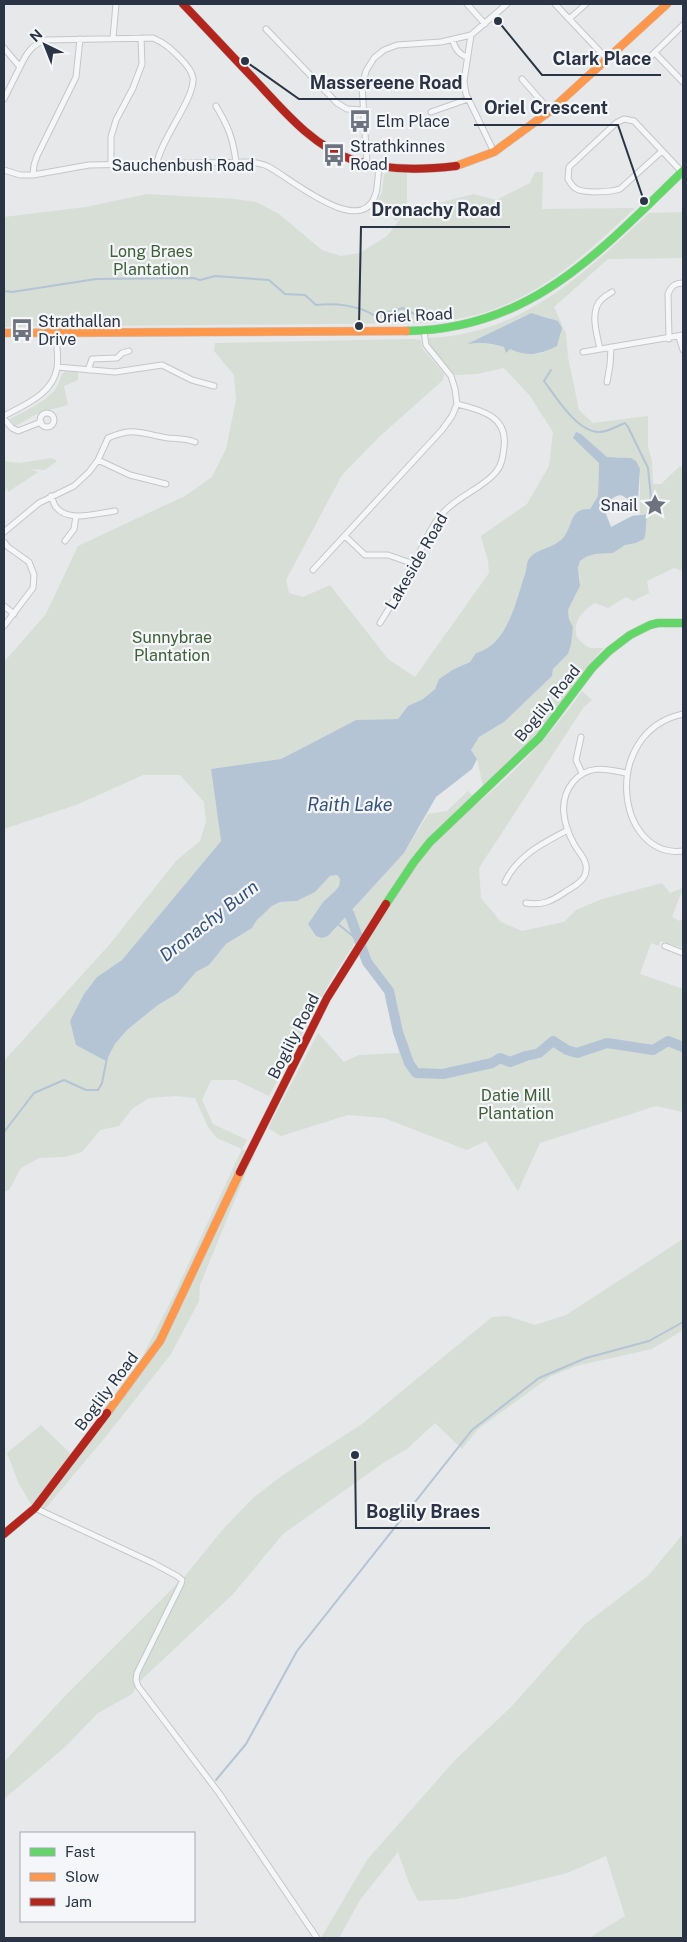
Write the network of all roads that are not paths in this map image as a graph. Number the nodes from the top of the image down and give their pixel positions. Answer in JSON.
{"nodes":[{"id":1,"x":116,"y":4,"type":"edge"},
{"id":2,"x":183,"y":4,"type":"edge"},
{"id":3,"x":467,"y":4,"type":"edge"},
{"id":4,"x":507,"y":4,"type":"edge"},
{"id":5,"x":555,"y":4,"type":"edge"},
{"id":6,"x":586,"y":4,"type":"edge"},
{"id":7,"x":667,"y":4,"type":"edge"},
{"id":8,"x":569,"y":19,"type":"junction"},
{"id":9,"x":485,"y":24,"type":"junction"},
{"id":10,"x":683,"y":25,"type":"edge"},
{"id":11,"x":266,"y":29,"type":"dead end"},
{"id":12,"x":471,"y":35,"type":"junction"},
{"id":13,"x":80,"y":38,"type":"junction"},
{"id":14,"x":114,"y":38,"type":"junction"},
{"id":15,"x":141,"y":38,"type":"junction"},
{"id":16,"x":453,"y":40,"type":"junction"},
{"id":17,"x":4,"y":48,"type":"edge"},
{"id":18,"x":655,"y":52,"type":"junction"},
{"id":19,"x":467,"y":57,"type":"junction"},
{"id":20,"x":649,"y":58,"type":"dead end"},
{"id":21,"x":607,"y":59,"type":"junction"},
{"id":22,"x":20,"y":67,"type":"junction"},
{"id":23,"x":522,"y":79,"type":"dead end"},
{"id":24,"x":683,"y":82,"type":"edge"},
{"id":25,"x":4,"y":99,"type":"edge"},
{"id":26,"x":468,"y":100,"type":"junction"},
{"id":27,"x":216,"y":106,"type":"dead end"},
{"id":28,"x":364,"y":110,"type":"junction"},
{"id":29,"x":550,"y":111,"type":"junction"},
{"id":30,"x":431,"y":112,"type":"dead end"},
{"id":31,"x":662,"y":151,"type":"junction"},
{"id":32,"x":494,"y":152,"type":"junction"},
{"id":33,"x":236,"y":162,"type":"junction"},
{"id":34,"x":157,"y":163,"type":"junction"},
{"id":35,"x":111,"y":164,"type":"junction"},
{"id":36,"x":368,"y":164,"type":"junction"},
{"id":37,"x":379,"y":166,"type":"junction"},
{"id":38,"x":4,"y":170,"type":"edge"},
{"id":39,"x":683,"y":172,"type":"edge"},
{"id":40,"x":33,"y":175,"type":"junction"},
{"id":41,"x":683,"y":282,"type":"edge"},
{"id":42,"x":612,"y":292,"type":"dead end"},
{"id":43,"x":424,"y":330,"type":"junction"},
{"id":44,"x":56,"y":332,"type":"junction"},
{"id":45,"x":4,"y":333,"type":"edge"},
{"id":46,"x":681,"y":336,"type":"edge"},
{"id":47,"x":669,"y":339,"type":"junction"},
{"id":48,"x":611,"y":347,"type":"junction"},
{"id":49,"x":600,"y":349,"type":"junction"},
{"id":50,"x":683,"y":350,"type":"edge"},
{"id":51,"x":129,"y":351,"type":"dead end"},
{"id":52,"x":583,"y":352,"type":"dead end"},
{"id":53,"x":57,"y":366,"type":"junction"},
{"id":54,"x":88,"y":370,"type":"junction"},
{"id":55,"x":607,"y":382,"type":"dead end"},
{"id":56,"x":214,"y":386,"type":"dead end"},
{"id":57,"x":457,"y":404,"type":"junction"},
{"id":58,"x":4,"y":418,"type":"edge"},
{"id":59,"x":41,"y":422,"type":"dead end"},
{"id":60,"x":195,"y":442,"type":"dead end"},
{"id":61,"x":98,"y":460,"type":"junction"},
{"id":62,"x":166,"y":484,"type":"dead end"},
{"id":63,"x":51,"y":496,"type":"junction"},
{"id":64,"x":115,"y":511,"type":"dead end"},
{"id":65,"x":76,"y":516,"type":"junction"},
{"id":66,"x":4,"y":532,"type":"edge"},
{"id":67,"x":345,"y":536,"type":"junction"},
{"id":68,"x":65,"y":541,"type":"dead end"},
{"id":69,"x":4,"y":542,"type":"edge"},
{"id":70,"x":414,"y":564,"type":"junction"},
{"id":71,"x":313,"y":570,"type":"dead end"},
{"id":72,"x":4,"y":606,"type":"edge"},
{"id":73,"x":14,"y":614,"type":"junction"},
{"id":74,"x":683,"y":623,"type":"edge"},
{"id":75,"x":380,"y":624,"type":"dead end"},
{"id":76,"x":4,"y":626,"type":"edge"},
{"id":77,"x":683,"y":714,"type":"edge"},
{"id":78,"x":581,"y":736,"type":"dead end"},
{"id":79,"x":582,"y":773,"type":"junction"},
{"id":80,"x":626,"y":773,"type":"junction"},
{"id":81,"x":568,"y":830,"type":"junction"},
{"id":82,"x":683,"y":852,"type":"edge"},
{"id":83,"x":505,"y":882,"type":"dead end"},
{"id":84,"x":526,"y":904,"type":"dead end"},
{"id":85,"x":665,"y":946,"type":"dead end"},
{"id":86,"x":683,"y":953,"type":"edge"},
{"id":87,"x":35,"y":1508,"type":"junction"},
{"id":88,"x":4,"y":1534,"type":"edge"},
{"id":89,"x":317,"y":1938,"type":"edge"}],
"edges":[{"from":1,"to":14,"type":"street"},
{"from":2,"to":36,"type":"main road"},
{"from":3,"to":9,"type":"street"},
{"from":4,"to":9,"type":"street"},
{"from":5,"to":8,"type":"street"},
{"from":6,"to":8,"type":"street"},
{"from":7,"to":21,"type":"main road"},
{"from":8,"to":21,"type":"street"},
{"from":9,"to":12,"type":"street"},
{"from":10,"to":18,"type":"street"},
{"from":11,"to":28,"type":"street"},
{"from":12,"to":16,"type":"street"},
{"from":12,"to":19,"type":"street"},
{"from":13,"to":14,"type":"street"},
{"from":13,"to":22,"type":"street"},
{"from":13,"to":40,"type":"street"},
{"from":14,"to":15,"type":"street"},
{"from":15,"to":34,"type":"street"},
{"from":15,"to":35,"type":"street"},
{"from":16,"to":19,"type":"street"},
{"from":16,"to":28,"type":"street"},
{"from":17,"to":22,"type":"street"},
{"from":18,"to":20,"type":"street"},
{"from":18,"to":24,"type":"street"},
{"from":19,"to":26,"type":"street"},
{"from":21,"to":29,"type":"main road"},
{"from":22,"to":25,"type":"street"},
{"from":23,"to":29,"type":"street"},
{"from":26,"to":30,"type":"street"},
{"from":26,"to":32,"type":"street"},
{"from":27,"to":33,"type":"street"},
{"from":28,"to":36,"type":"street"},
{"from":29,"to":32,"type":"main road"},
{"from":31,"to":31,"type":"street"},
{"from":31,"to":39,"type":"street"},
{"from":32,"to":37,"type":"main road"},
{"from":33,"to":34,"type":"street","name":"Sauchenbush Road"},
{"from":33,"to":37,"type":"street","name":"Sauchenbush Road"},
{"from":34,"to":35,"type":"street","name":"Sauchenbush Road"},
{"from":35,"to":40,"type":"street","name":"Sauchenbush Road"},
{"from":36,"to":37,"type":"main road"},
{"from":38,"to":40,"type":"street","name":"Sauchenbush Road"},
{"from":39,"to":43,"type":"main road","name":"Oriel Road"},
{"from":41,"to":47,"type":"street"},
{"from":42,"to":49,"type":"street"},
{"from":43,"to":44,"type":"main road","name":"Oriel Road"},
{"from":43,"to":57,"type":"street"},
{"from":44,"to":45,"type":"main road","name":"Oriel Road"},
{"from":44,"to":53,"type":"street"},
{"from":46,"to":47,"type":"street"},
{"from":46,"to":50,"type":"street"},
{"from":47,"to":48,"type":"street"},
{"from":48,"to":49,"type":"street"},
{"from":48,"to":55,"type":"street"},
{"from":49,"to":52,"type":"street"},
{"from":51,"to":54,"type":"street"},
{"from":53,"to":54,"type":"street"},
{"from":53,"to":58,"type":"street"},
{"from":54,"to":56,"type":"street"},
{"from":57,"to":67,"type":"street"},
{"from":57,"to":70,"type":"street","name":"Lakeside Road"},
{"from":58,"to":59,"type":"street"},
{"from":60,"to":61,"type":"street"},
{"from":61,"to":62,"type":"street"},
{"from":61,"to":63,"type":"street"},
{"from":63,"to":65,"type":"street"},
{"from":63,"to":66,"type":"street"},
{"from":64,"to":65,"type":"street"},
{"from":65,"to":68,"type":"street"},
{"from":67,"to":70,"type":"street"},
{"from":67,"to":71,"type":"street"},
{"from":69,"to":73,"type":"street"},
{"from":70,"to":75,"type":"street","name":"Lakeside Road"},
{"from":72,"to":73,"type":"street"},
{"from":73,"to":76,"type":"street"},
{"from":74,"to":87,"type":"main road","name":"Boglily Road"},
{"from":77,"to":80,"type":"street"},
{"from":78,"to":79,"type":"street"},
{"from":79,"to":80,"type":"street"},
{"from":79,"to":81,"type":"street"},
{"from":80,"to":82,"type":"street"},
{"from":81,"to":83,"type":"street"},
{"from":81,"to":84,"type":"street"},
{"from":85,"to":86,"type":"street"},
{"from":87,"to":88,"type":"main road","name":"Boglily Road"},
{"from":87,"to":89,"type":"street"}]}
